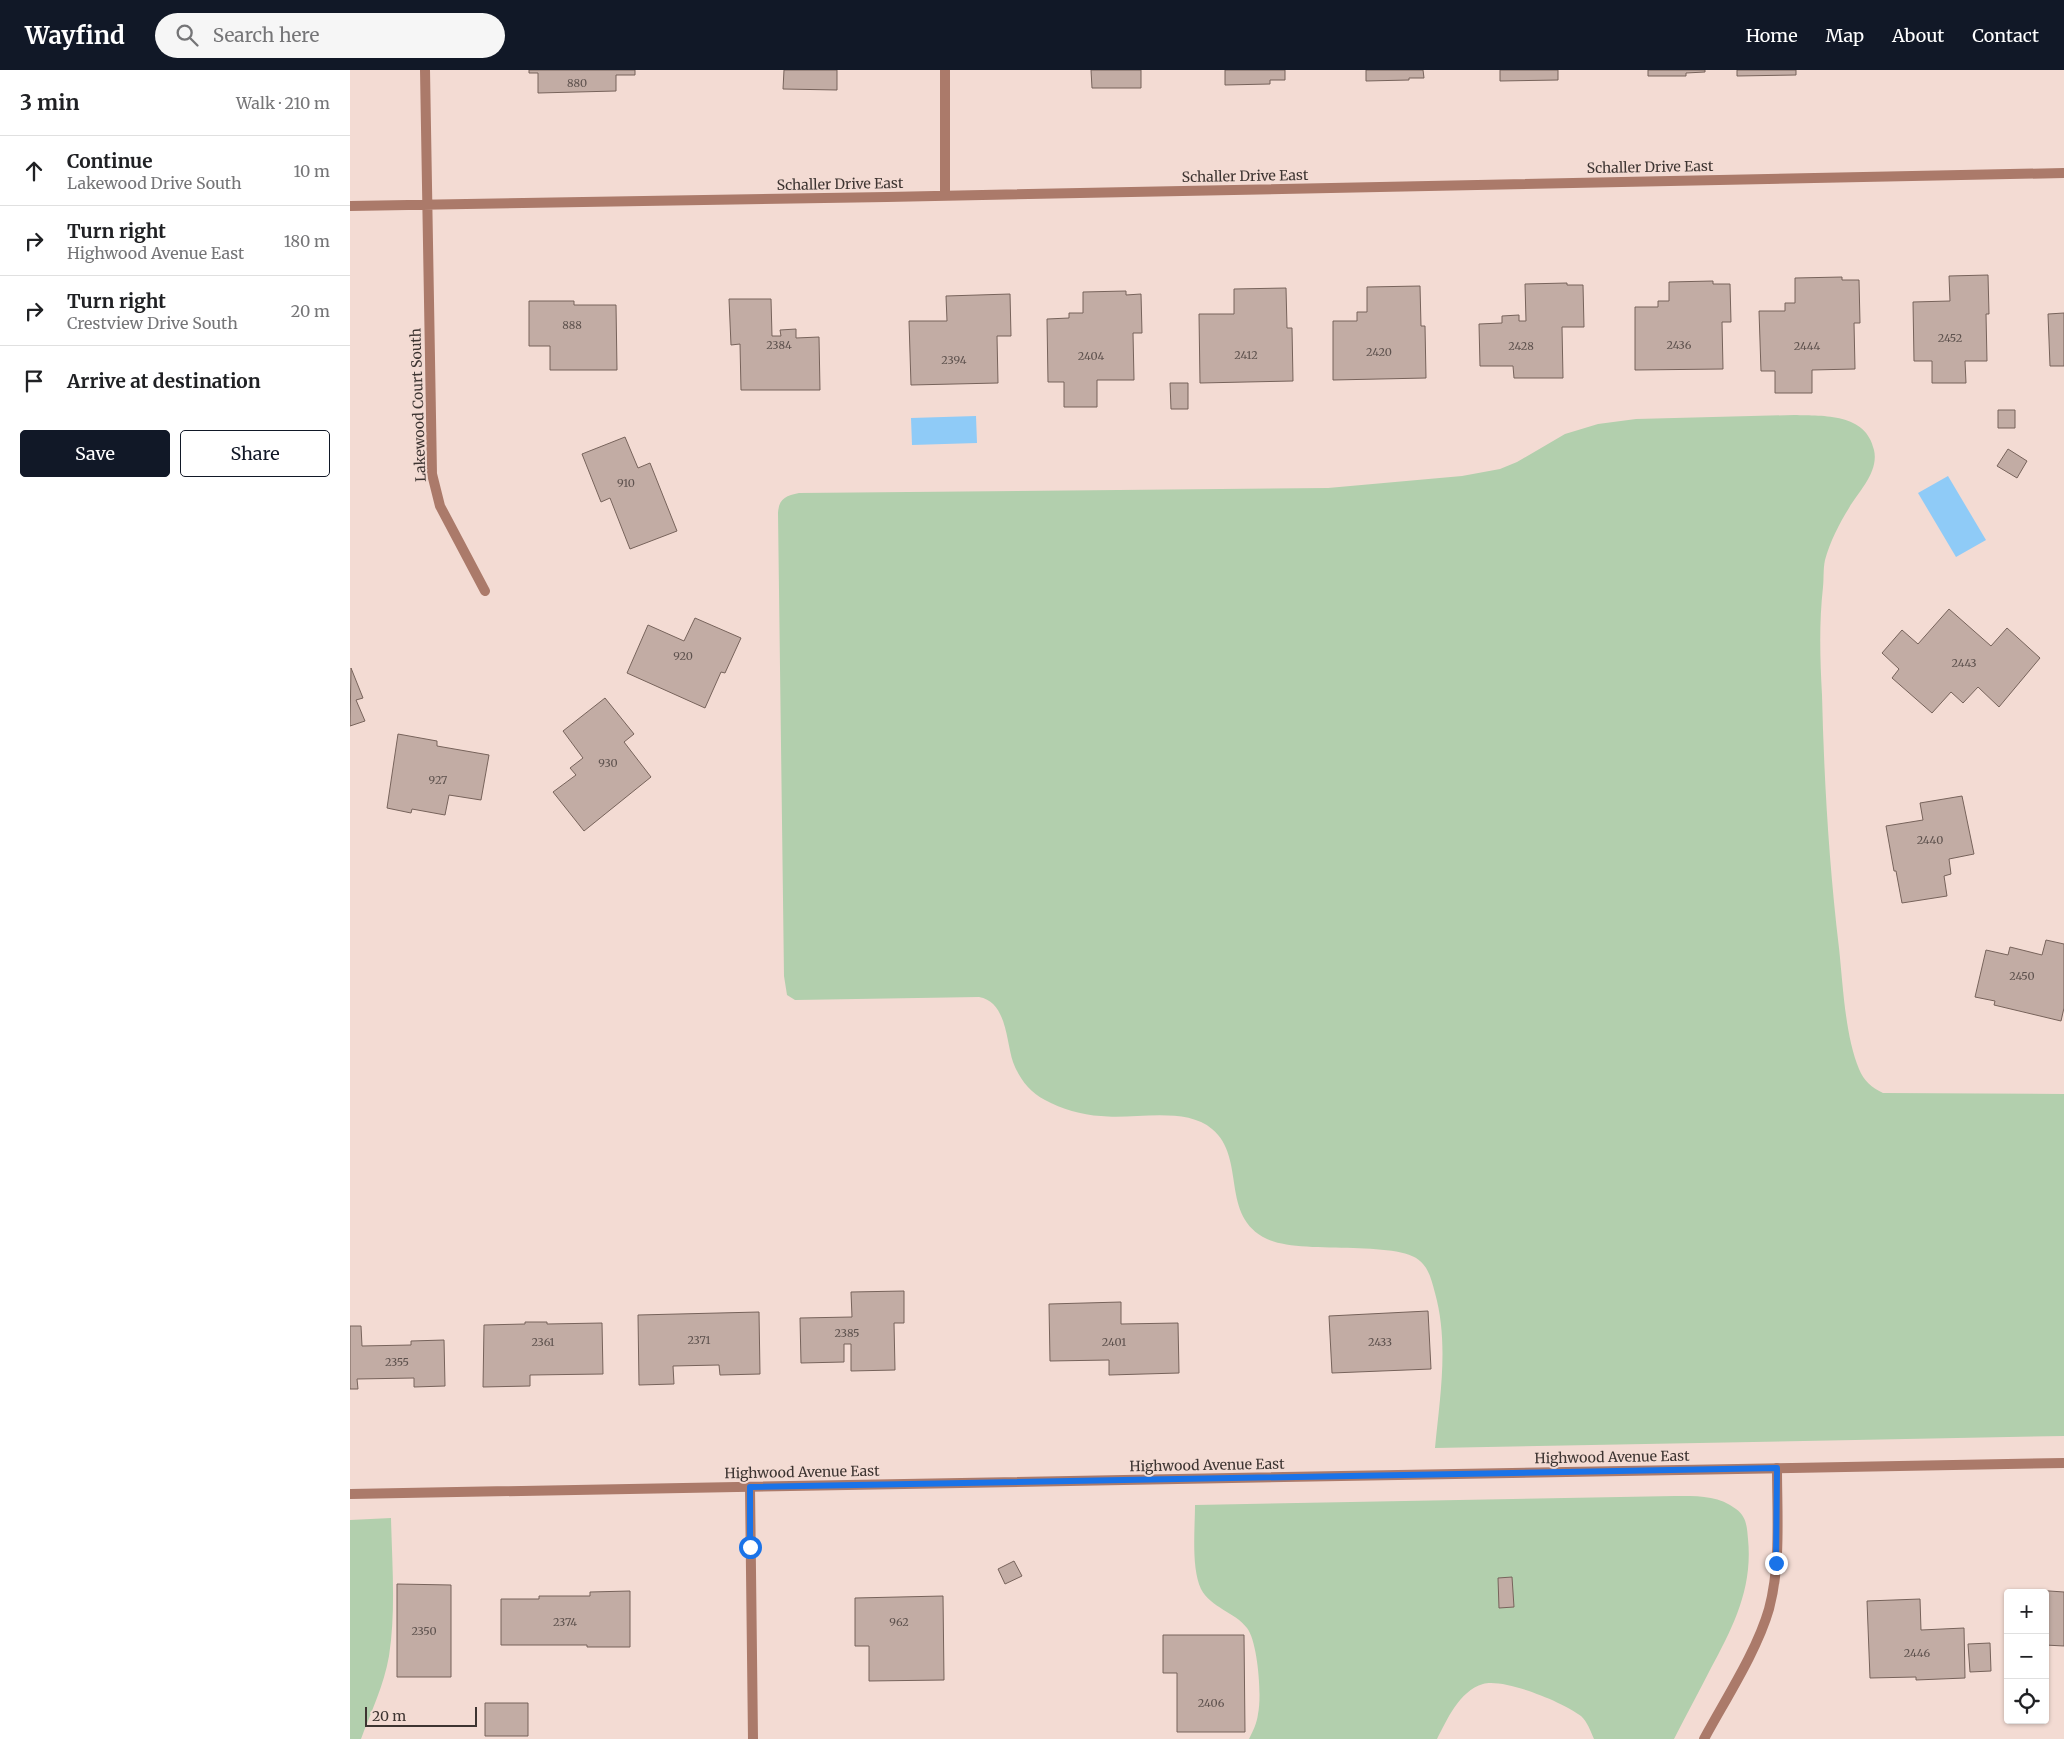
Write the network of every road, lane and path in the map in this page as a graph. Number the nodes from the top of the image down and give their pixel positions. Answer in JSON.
{"nodes":[{"id":1,"x":425,"y":70,"type":"edge"},
{"id":2,"x":946,"y":70,"type":"edge"},
{"id":3,"x":2064,"y":173,"type":"edge"},
{"id":4,"x":945,"y":196,"type":"junction"},
{"id":5,"x":427,"y":205,"type":"junction"},
{"id":6,"x":350,"y":206,"type":"edge"},
{"id":7,"x":485,"y":591,"type":"dead end"},
{"id":8,"x":2064,"y":1463,"type":"edge"},
{"id":9,"x":1777,"y":1468,"type":"junction"},
{"id":10,"x":750,"y":1487,"type":"junction"},
{"id":11,"x":350,"y":1494,"type":"edge"},
{"id":12,"x":753,"y":1739,"type":"edge"},
{"id":13,"x":1704,"y":1739,"type":"edge"}],
"edges":[{"from":1,"to":5,"type":"street","name":"Lakewood Court South"},
{"from":2,"to":4,"type":"street"},
{"from":3,"to":4,"type":"street","name":"Schaller Drive East"},
{"from":4,"to":5,"type":"street","name":"Schaller Drive East"},
{"from":5,"to":6,"type":"street","name":"Schaller Drive East"},
{"from":5,"to":7,"type":"street","name":"Lakewood Court South"},
{"from":8,"to":9,"type":"street","name":"Highwood Avenue East"},
{"from":9,"to":10,"type":"street","name":"Highwood Avenue East"},
{"from":9,"to":13,"type":"street"},
{"from":10,"to":11,"type":"street","name":"Highwood Avenue East"},
{"from":10,"to":12,"type":"street"}]}
